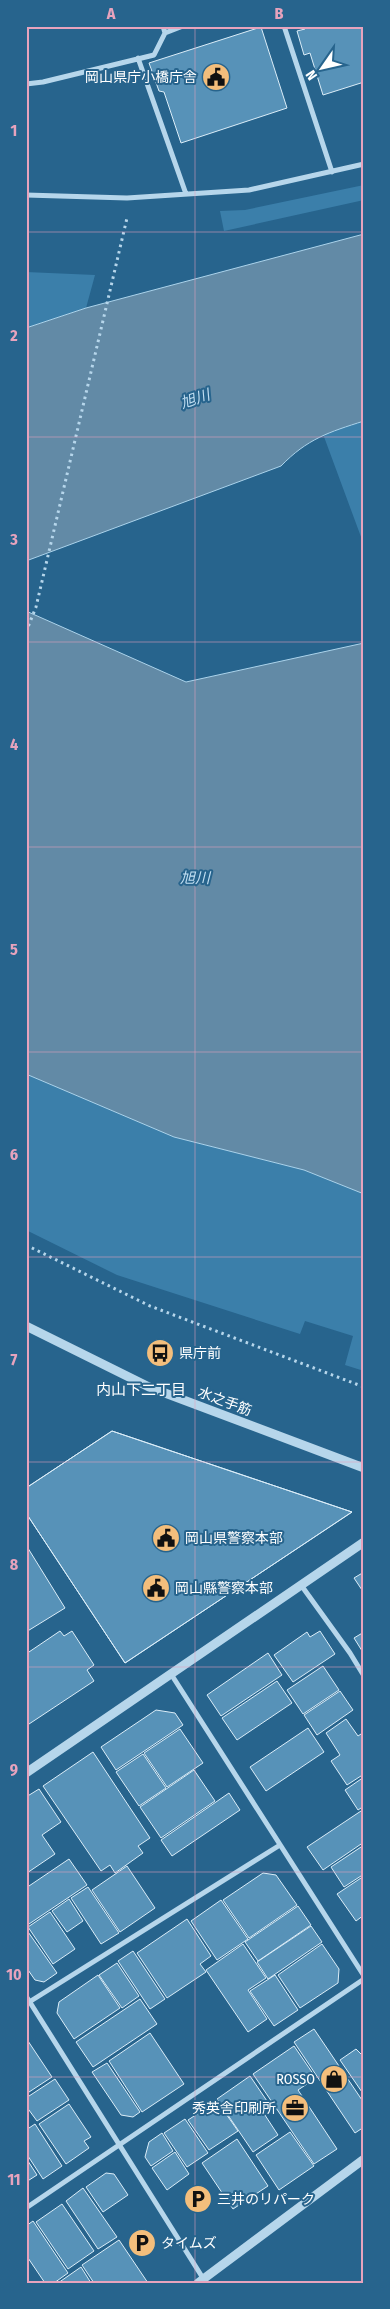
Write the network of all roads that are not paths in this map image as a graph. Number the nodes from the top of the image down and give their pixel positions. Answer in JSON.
{"nodes":[{"id":1,"x":163,"y":26,"type":"edge"},
{"id":2,"x":183,"y":26,"type":"edge"},
{"id":3,"x":284,"y":26,"type":"edge"},
{"id":4,"x":165,"y":33,"type":"junction"},
{"id":5,"x":138,"y":58,"type":"junction"},
{"id":6,"x":26,"y":84,"type":"edge"},
{"id":7,"x":364,"y":164,"type":"edge"},
{"id":8,"x":332,"y":172,"type":"junction"},
{"id":9,"x":186,"y":194,"type":"junction"},
{"id":10,"x":26,"y":195,"type":"edge"},
{"id":11,"x":26,"y":1326,"type":"edge"},
{"id":12,"x":364,"y":1468,"type":"edge"},
{"id":13,"x":364,"y":1542,"type":"edge"},
{"id":14,"x":301,"y":1585,"type":"junction"},
{"id":15,"x":171,"y":1674,"type":"junction"},
{"id":16,"x":364,"y":1676,"type":"edge"},
{"id":17,"x":26,"y":1773,"type":"edge"},
{"id":18,"x":280,"y":1845,"type":"junction"},
{"id":19,"x":364,"y":1977,"type":"edge"},
{"id":20,"x":26,"y":1996,"type":"edge"},
{"id":21,"x":28,"y":2003,"type":"edge"},
{"id":22,"x":120,"y":2144,"type":"junction"},
{"id":23,"x":364,"y":2159,"type":"edge"},
{"id":24,"x":26,"y":2208,"type":"edge"},
{"id":25,"x":203,"y":2281,"type":"edge"}],
"edges":[{"from":1,"to":4,"type":"street"},
{"from":2,"to":4,"type":"street"},
{"from":3,"to":8,"type":"street"},
{"from":4,"to":5,"type":"street"},
{"from":5,"to":6,"type":"street"},
{"from":5,"to":9,"type":"street"},
{"from":7,"to":8,"type":"street"},
{"from":8,"to":9,"type":"street"},
{"from":9,"to":10,"type":"street"},
{"from":11,"to":12,"type":"street","name":"水之手筋"},
{"from":13,"to":14,"type":"street"},
{"from":14,"to":15,"type":"street"},
{"from":14,"to":16,"type":"street"},
{"from":15,"to":17,"type":"street"},
{"from":15,"to":18,"type":"street"},
{"from":18,"to":19,"type":"street"},
{"from":18,"to":21,"type":"street"},
{"from":19,"to":22,"type":"street"},
{"from":20,"to":21,"type":"street"},
{"from":21,"to":22,"type":"street"},
{"from":22,"to":24,"type":"street"},
{"from":22,"to":25,"type":"street"},
{"from":23,"to":25,"type":"street"}]}
